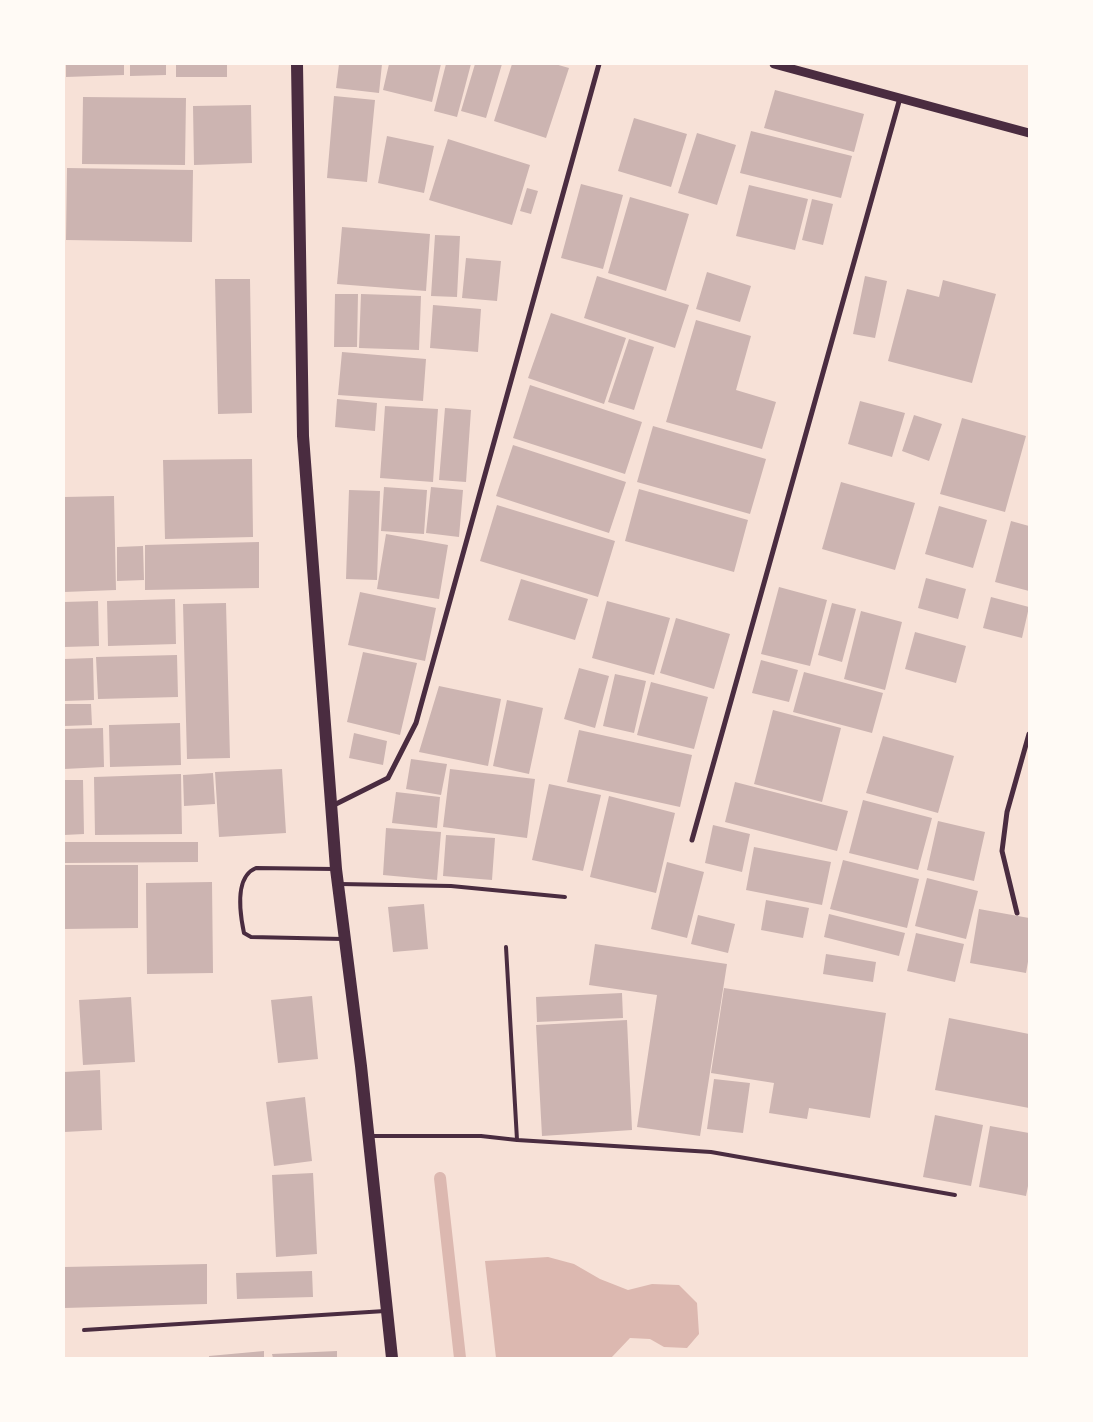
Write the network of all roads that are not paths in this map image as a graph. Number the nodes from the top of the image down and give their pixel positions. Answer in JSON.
{"nodes":[{"id":1,"x":297,"y":64,"type":"edge"},
{"id":2,"x":600,"y":64,"type":"edge"},
{"id":3,"x":774,"y":64,"type":"edge"},
{"id":4,"x":900,"y":98,"type":"junction"},
{"id":5,"x":1029,"y":132,"type":"edge"},
{"id":6,"x":1029,"y":734,"type":"edge"},
{"id":7,"x":331,"y":806,"type":"junction"},
{"id":8,"x":692,"y":840,"type":"dead end"},
{"id":9,"x":336,"y":869,"type":"junction"},
{"id":10,"x":338,"y":884,"type":"junction"},
{"id":11,"x":565,"y":897,"type":"dead end"},
{"id":12,"x":1017,"y":913,"type":"dead end"},
{"id":13,"x":345,"y":939,"type":"junction"},
{"id":14,"x":506,"y":947,"type":"dead end"},
{"id":15,"x":368,"y":1136,"type":"junction"},
{"id":16,"x":517,"y":1140,"type":"junction"},
{"id":17,"x":955,"y":1195,"type":"dead end"},
{"id":18,"x":388,"y":1310,"type":"junction"},
{"id":19,"x":84,"y":1330,"type":"dead end"},
{"id":20,"x":392,"y":1358,"type":"edge"}],
"edges":[{"from":1,"to":7,"type":"main road"},
{"from":2,"to":7,"type":"street"},
{"from":3,"to":4,"type":"street"},
{"from":4,"to":5,"type":"street"},
{"from":4,"to":8,"type":"street"},
{"from":6,"to":12,"type":"street"},
{"from":7,"to":9,"type":"main road"},
{"from":9,"to":10,"type":"main road"},
{"from":9,"to":13,"type":"lane"},
{"from":10,"to":11,"type":"lane"},
{"from":10,"to":13,"type":"main road"},
{"from":13,"to":15,"type":"main road"},
{"from":14,"to":16,"type":"lane"},
{"from":15,"to":16,"type":"lane"},
{"from":15,"to":18,"type":"main road"},
{"from":16,"to":17,"type":"lane"},
{"from":18,"to":19,"type":"lane"},
{"from":18,"to":20,"type":"main road"}]}
